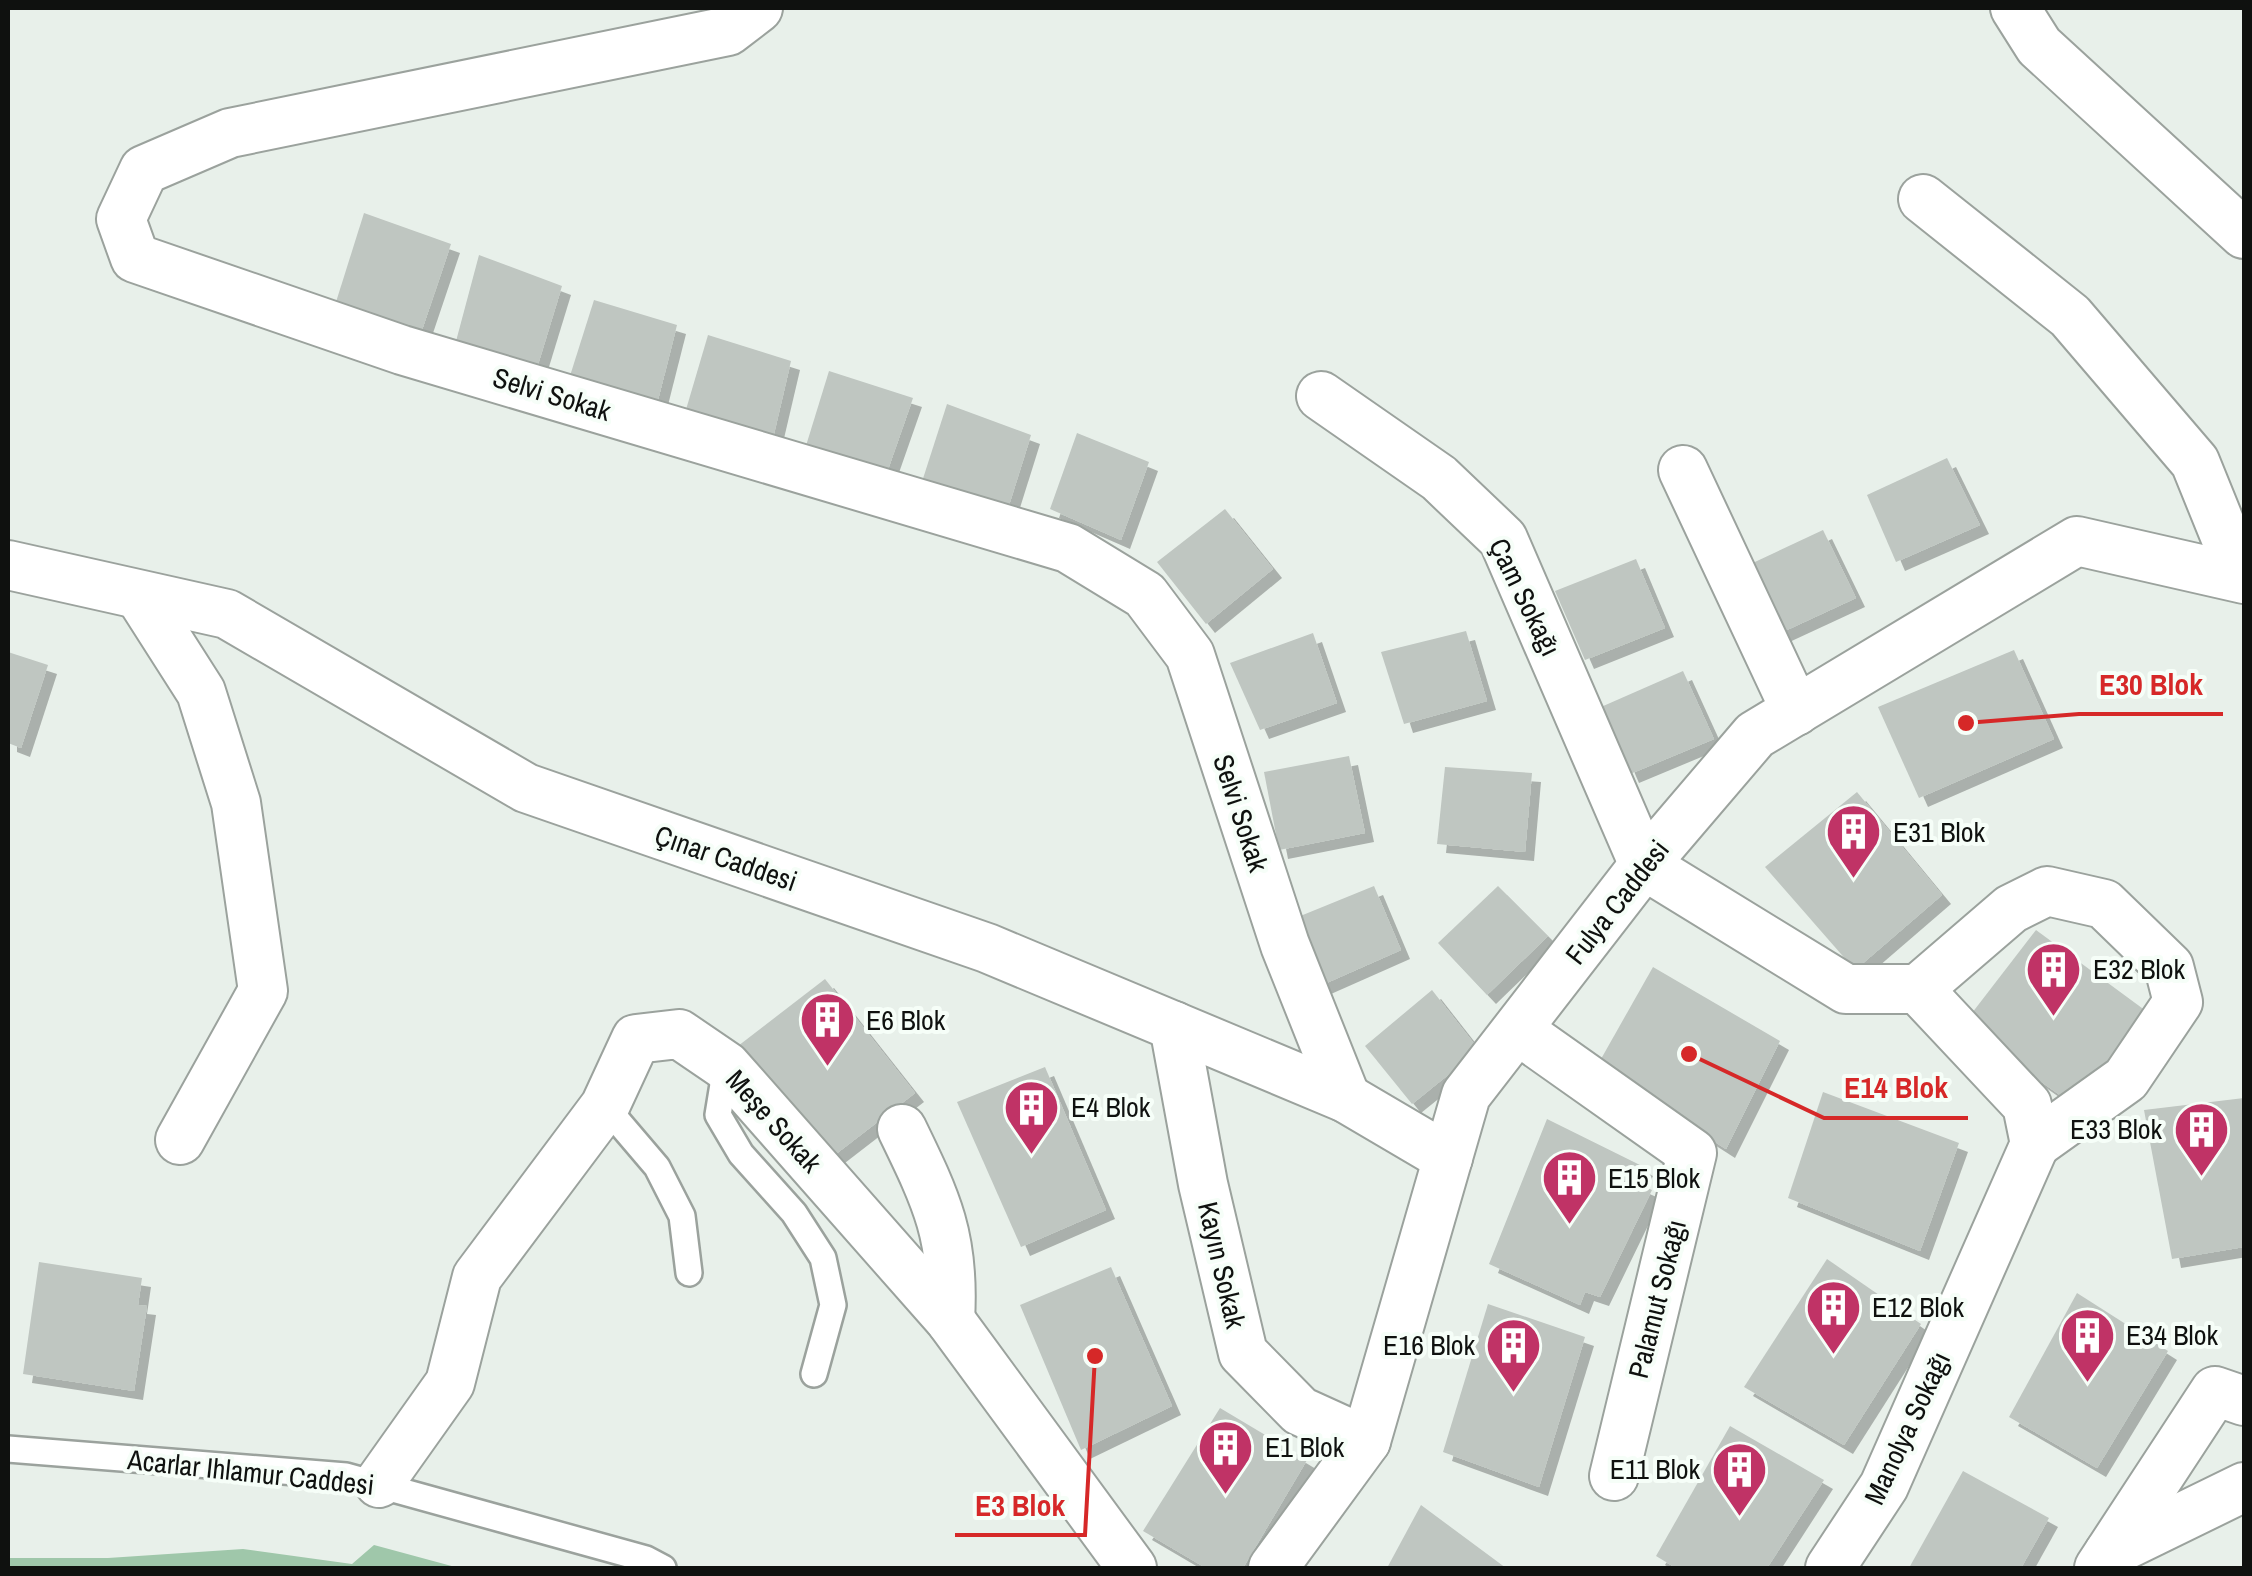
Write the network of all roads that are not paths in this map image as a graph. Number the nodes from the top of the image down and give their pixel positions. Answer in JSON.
{"nodes":[{"id":1,"x":758,"y":8,"type":"edge"},
{"id":2,"x":2015,"y":8,"type":"edge"},
{"id":3,"x":1924,"y":200,"type":"dead end"},
{"id":4,"x":2244,"y":234,"type":"edge"},
{"id":5,"x":1321,"y":396,"type":"dead end"},
{"id":6,"x":1683,"y":470,"type":"dead end"},
{"id":7,"x":8,"y":565,"type":"edge"},
{"id":8,"x":2243,"y":578,"type":"edge"},
{"id":9,"x":141,"y":598,"type":"junction"},
{"id":10,"x":1796,"y":711,"type":"junction"},
{"id":11,"x":1644,"y":865,"type":"junction"},
{"id":12,"x":1918,"y":989,"type":"junction"},
{"id":13,"x":1174,"y":1026,"type":"junction"},
{"id":14,"x":1518,"y":1030,"type":"junction"},
{"id":15,"x":726,"y":1066,"type":"junction"},
{"id":16,"x":1346,"y":1098,"type":"junction"},
{"id":17,"x":605,"y":1106,"type":"junction"},
{"id":18,"x":902,"y":1130,"type":"dead end"},
{"id":19,"x":180,"y":1140,"type":"dead end"},
{"id":20,"x":2035,"y":1144,"type":"junction"},
{"id":21,"x":1448,"y":1158,"type":"junction"},
{"id":22,"x":688,"y":1273,"type":"dead end"},
{"id":23,"x":950,"y":1320,"type":"junction"},
{"id":24,"x":814,"y":1374,"type":"dead end"},
{"id":25,"x":2244,"y":1401,"type":"edge"},
{"id":26,"x":1366,"y":1441,"type":"junction"},
{"id":27,"x":8,"y":1449,"type":"edge"},
{"id":28,"x":1614,"y":1476,"type":"dead end"},
{"id":29,"x":379,"y":1483,"type":"junction"},
{"id":30,"x":2244,"y":1488,"type":"edge"},
{"id":31,"x":2104,"y":1561,"type":"edge"},
{"id":32,"x":663,"y":1568,"type":"edge"},
{"id":33,"x":1132,"y":1568,"type":"edge"},
{"id":34,"x":1273,"y":1568,"type":"edge"},
{"id":35,"x":1830,"y":1568,"type":"edge"}],
"edges":[{"from":1,"to":16,"type":"street","name":"Selvi Sokak"},
{"from":2,"to":4,"type":"street"},
{"from":3,"to":8,"type":"street"},
{"from":5,"to":11,"type":"street","name":"Çam Sokağı"},
{"from":6,"to":10,"type":"street"},
{"from":7,"to":9,"type":"street","name":"Çınar Caddesi"},
{"from":8,"to":10,"type":"street","name":"Fulya Caddesi"},
{"from":9,"to":13,"type":"street","name":"Çınar Caddesi"},
{"from":9,"to":19,"type":"street"},
{"from":10,"to":11,"type":"street","name":"Fulya Caddesi"},
{"from":11,"to":12,"type":"street"},
{"from":11,"to":14,"type":"street","name":"Fulya Caddesi"},
{"from":12,"to":20,"type":"street"},
{"from":12,"to":20,"type":"street"},
{"from":13,"to":16,"type":"street","name":"Çınar Caddesi"},
{"from":13,"to":26,"type":"street","name":"Kayın Sokak"},
{"from":14,"to":21,"type":"street","name":"Fulya Caddesi"},
{"from":14,"to":28,"type":"street","name":"Palamut Sokağı"},
{"from":15,"to":17,"type":"street","name":"Meşe Sokak"},
{"from":15,"to":23,"type":"street","name":"Meşe Sokak"},
{"from":15,"to":24,"type":"lane"},
{"from":16,"to":21,"type":"street","name":"Çınar Caddesi"},
{"from":17,"to":22,"type":"lane"},
{"from":17,"to":29,"type":"street","name":"Meşe Sokak"},
{"from":18,"to":23,"type":"street"},
{"from":20,"to":35,"type":"street","name":"Manolya Sokağı"},
{"from":21,"to":26,"type":"street","name":"Fulya Caddesi"},
{"from":23,"to":33,"type":"street","name":"Meşe Sokak"},
{"from":25,"to":31,"type":"street"},
{"from":26,"to":34,"type":"street","name":"Fulya Caddesi"},
{"from":27,"to":29,"type":"lane","name":"Acarlar Ihlamur Caddesi"},
{"from":29,"to":32,"type":"lane","name":"Acarlar Ihlamur Caddesi"},
{"from":30,"to":31,"type":"street"}]}
